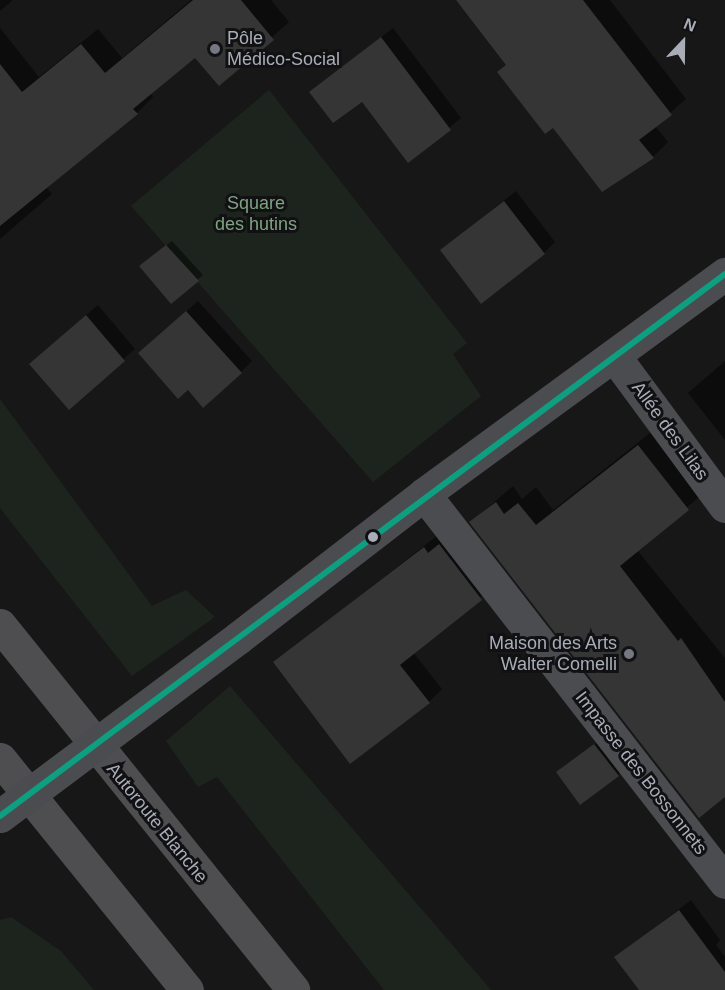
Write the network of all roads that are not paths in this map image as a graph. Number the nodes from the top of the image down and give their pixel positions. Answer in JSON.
{"nodes":[{"id":1,"x":725,"y":274,"type":"edge"},
{"id":2,"x":615,"y":357,"type":"junction"},
{"id":3,"x":424,"y":494,"type":"junction"},
{"id":4,"x":725,"y":506,"type":"edge"},
{"id":5,"x":0,"y":625,"type":"edge"},
{"id":6,"x":0,"y":759,"type":"edge"},
{"id":7,"x":0,"y":816,"type":"edge"},
{"id":8,"x":725,"y":882,"type":"edge"},
{"id":9,"x":188,"y":990,"type":"edge"},
{"id":10,"x":293,"y":990,"type":"edge"}],
"edges":[{"from":1,"to":2,"type":"street"},
{"from":2,"to":3,"type":"street"},
{"from":2,"to":4,"type":"street","name":"Allée des Lilas"},
{"from":3,"to":7,"type":"street","bridge":true},
{"from":3,"to":8,"type":"street","name":"Impasse des Bossonnets"},
{"from":5,"to":10,"type":"highway","name":"Autoroute Blanche"},
{"from":6,"to":9,"type":"highway"}]}
